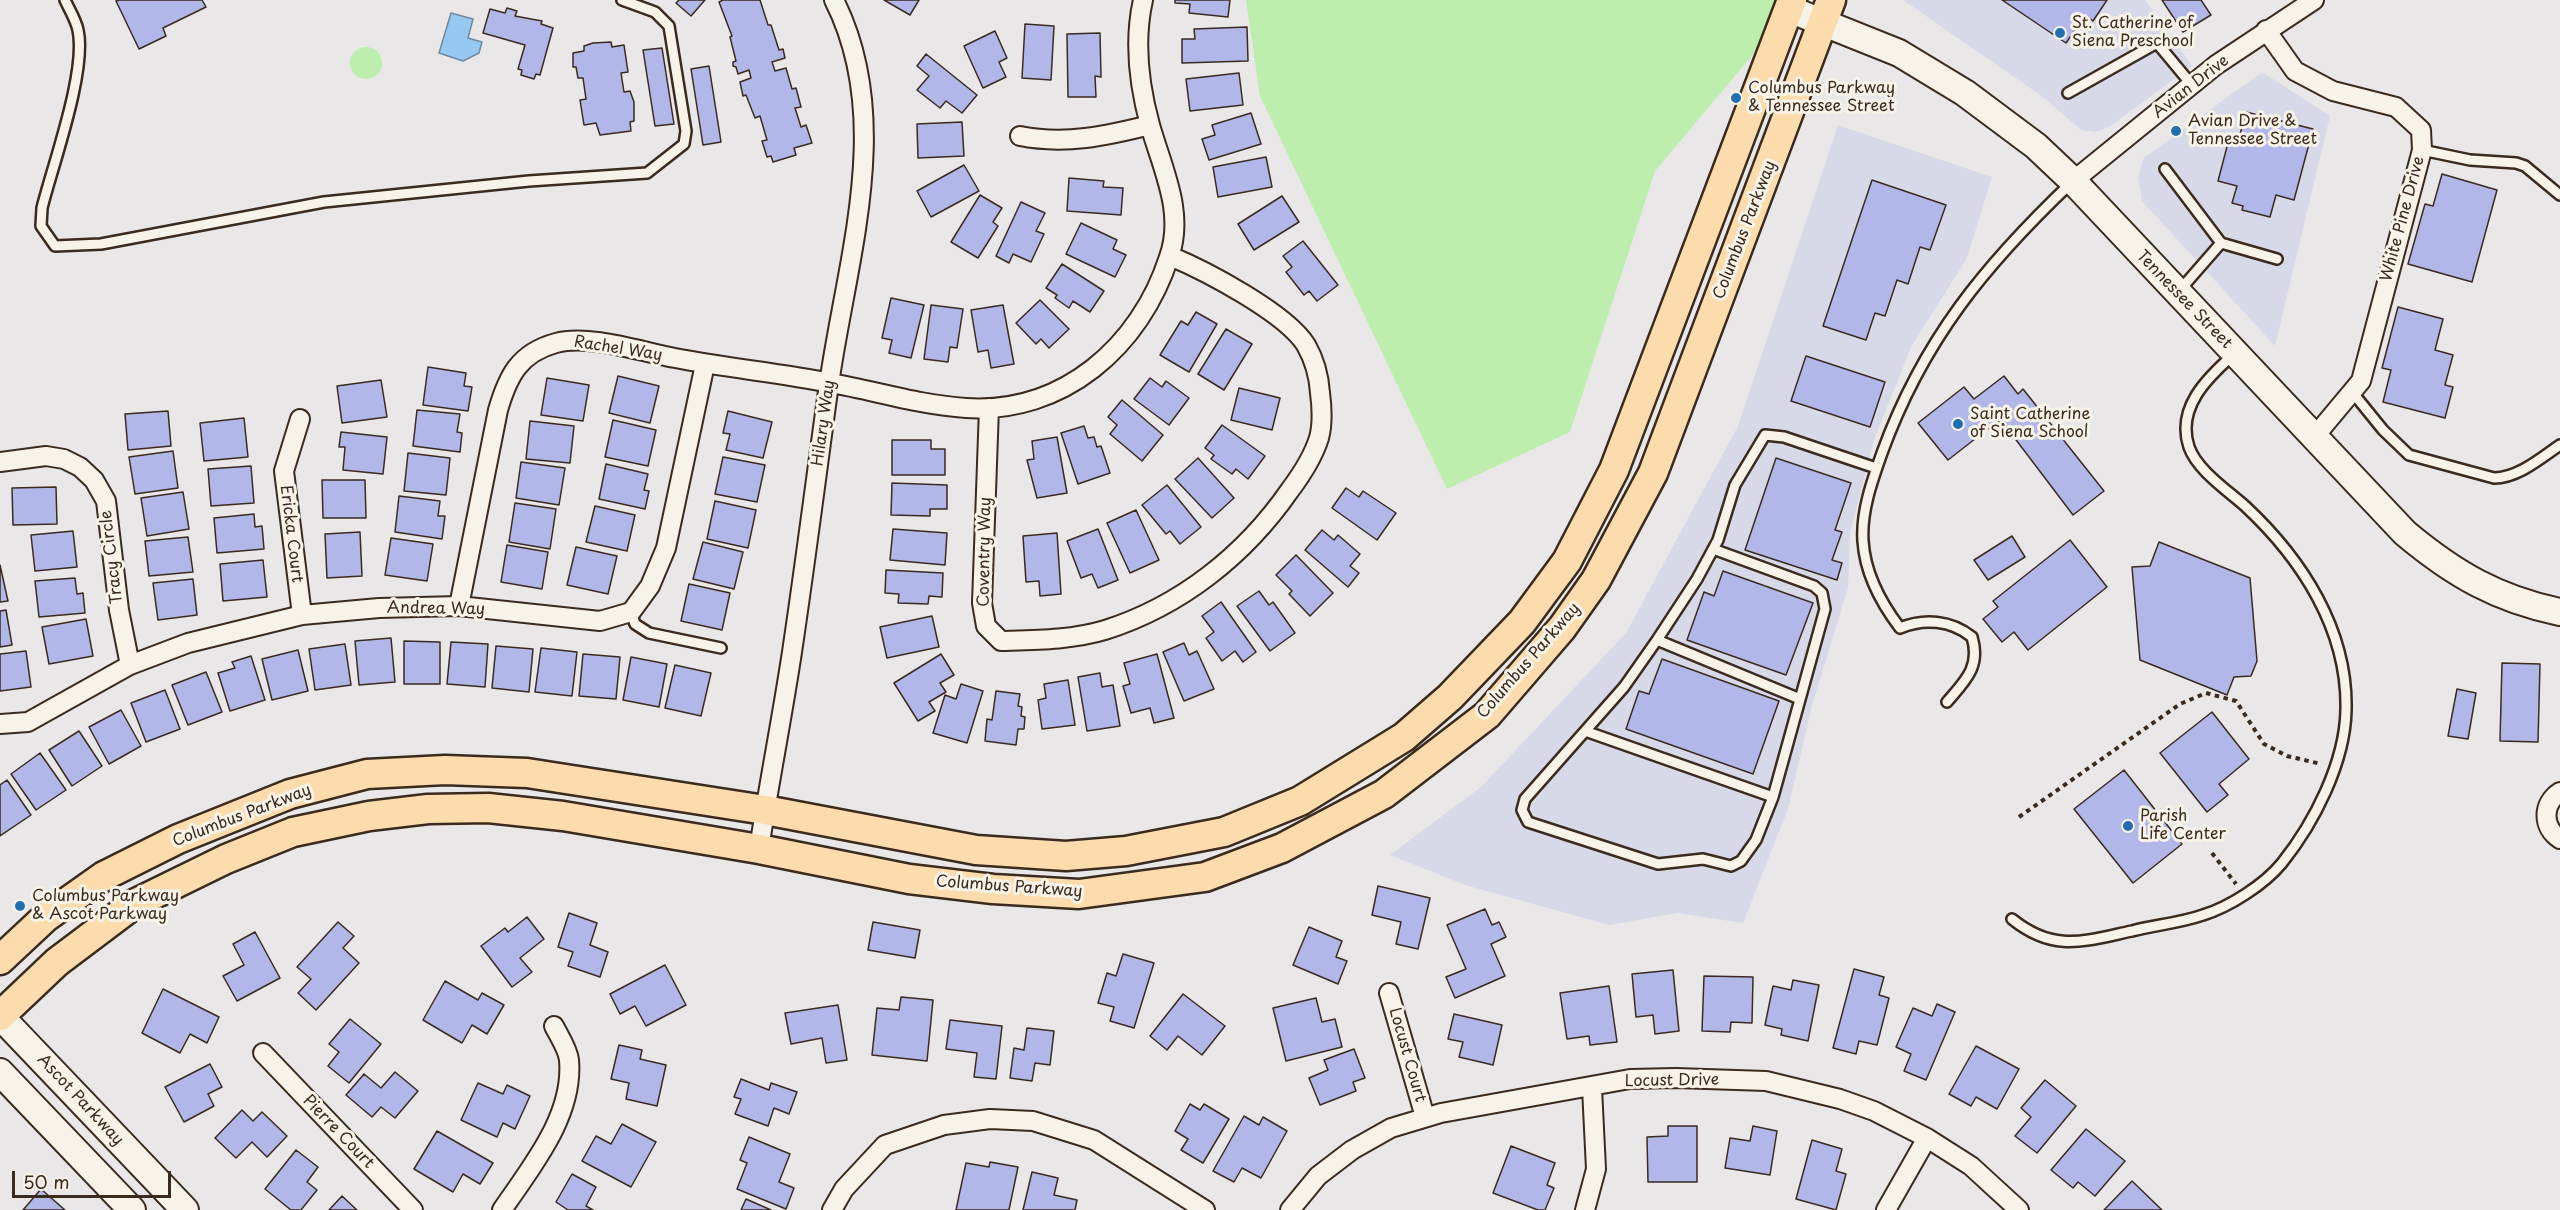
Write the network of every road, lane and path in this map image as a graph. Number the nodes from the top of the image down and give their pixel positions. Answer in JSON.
{"nodes":[{"id":1,"x":64,"y":0,"type":"edge"},
{"id":2,"x":622,"y":0,"type":"edge"},
{"id":3,"x":834,"y":0,"type":"edge"},
{"id":4,"x":1143,"y":0,"type":"edge"},
{"id":5,"x":2314,"y":0,"type":"edge"},
{"id":6,"x":1791,"y":4,"type":"edge"},
{"id":7,"x":2293,"y":5,"type":"edge"},
{"id":8,"x":1828,"y":10,"type":"edge"},
{"id":9,"x":2266,"y":30,"type":"junction"},
{"id":10,"x":2192,"y":85,"type":"junction"},
{"id":11,"x":2068,"y":93,"type":"dead end"},
{"id":12,"x":1150,"y":125,"type":"junction"},
{"id":13,"x":1020,"y":136,"type":"dead end"},
{"id":14,"x":2422,"y":150,"type":"junction"},
{"id":15,"x":2165,"y":169,"type":"dead end"},
{"id":16,"x":2073,"y":181,"type":"junction"},
{"id":17,"x":2560,"y":195,"type":"edge"},
{"id":18,"x":2222,"y":243,"type":"junction"},
{"id":19,"x":1170,"y":256,"type":"junction"},
{"id":20,"x":2277,"y":259,"type":"dead end"},
{"id":21,"x":2178,"y":292,"type":"junction"},
{"id":22,"x":2235,"y":353,"type":"junction"},
{"id":23,"x":705,"y":364,"type":"junction"},
{"id":24,"x":829,"y":383,"type":"junction"},
{"id":25,"x":2353,"y":393,"type":"junction"},
{"id":26,"x":989,"y":408,"type":"junction"},
{"id":27,"x":300,"y":419,"type":"dead end"},
{"id":28,"x":2315,"y":436,"type":"junction"},
{"id":29,"x":2560,"y":445,"type":"edge"},
{"id":30,"x":0,"y":462,"type":"edge"},
{"id":31,"x":1876,"y":468,"type":"junction"},
{"id":32,"x":1713,"y":549,"type":"junction"},
{"id":33,"x":459,"y":606,"type":"junction"},
{"id":34,"x":631,"y":612,"type":"junction"},
{"id":35,"x":2560,"y":612,"type":"edge"},
{"id":36,"x":302,"y":615,"type":"junction"},
{"id":37,"x":1657,"y":640,"type":"junction"},
{"id":38,"x":721,"y":648,"type":"dead end"},
{"id":39,"x":130,"y":665,"type":"junction"},
{"id":40,"x":1800,"y":699,"type":"junction"},
{"id":41,"x":1947,"y":702,"type":"dead end"},
{"id":42,"x":0,"y":724,"type":"edge"},
{"id":43,"x":1585,"y":731,"type":"junction"},
{"id":44,"x":2334,"y":767,"type":"junction"},
{"id":45,"x":2560,"y":792,"type":"edge"},
{"id":46,"x":1773,"y":797,"type":"junction"},
{"id":47,"x":765,"y":810,"type":"junction"},
{"id":48,"x":2019,"y":817,"type":"dead end"},
{"id":49,"x":2560,"y":839,"type":"edge"},
{"id":50,"x":759,"y":849,"type":"junction"},
{"id":51,"x":2212,"y":853,"type":"dead end"},
{"id":52,"x":2243,"y":894,"type":"junction"},
{"id":53,"x":2012,"y":920,"type":"dead end"},
{"id":54,"x":0,"y":960,"type":"edge"},
{"id":55,"x":1389,"y":993,"type":"dead end"},
{"id":56,"x":0,"y":1016,"type":"edge"},
{"id":57,"x":554,"y":1026,"type":"dead end"},
{"id":58,"x":263,"y":1053,"type":"dead end"},
{"id":59,"x":0,"y":1072,"type":"edge"},
{"id":60,"x":1592,"y":1088,"type":"junction"},
{"id":61,"x":1425,"y":1117,"type":"junction"},
{"id":62,"x":1927,"y":1138,"type":"junction"},
{"id":63,"x":132,"y":1210,"type":"edge"},
{"id":64,"x":185,"y":1210,"type":"edge"},
{"id":65,"x":413,"y":1210,"type":"edge"},
{"id":66,"x":502,"y":1210,"type":"edge"},
{"id":67,"x":832,"y":1210,"type":"edge"},
{"id":68,"x":1205,"y":1210,"type":"edge"},
{"id":69,"x":1290,"y":1210,"type":"edge"},
{"id":70,"x":1585,"y":1210,"type":"edge"},
{"id":71,"x":1886,"y":1210,"type":"edge"},
{"id":72,"x":2019,"y":1210,"type":"edge"}],
"edges":[{"from":1,"to":2,"type":"lane"},
{"from":3,"to":24,"type":"street","name":"Hilary Way"},
{"from":4,"to":12,"type":"street","name":"Rachel Way"},
{"from":5,"to":7,"type":"street","name":"Avian Drive"},
{"from":6,"to":8,"type":"main road","name":"Tennessee Street"},
{"from":6,"to":47,"type":"main road","name":"Columbus Parkway"},
{"from":7,"to":9,"type":"street","name":"Avian Drive"},
{"from":8,"to":16,"type":"main road","name":"Tennessee Street"},
{"from":8,"to":50,"type":"main road","name":"Columbus Parkway"},
{"from":9,"to":10,"type":"street","name":"Avian Drive"},
{"from":9,"to":14,"type":"street","name":"White Pine Drive"},
{"from":10,"to":11,"type":"lane"},
{"from":10,"to":16,"type":"street","name":"Avian Drive"},
{"from":12,"to":13,"type":"street"},
{"from":12,"to":19,"type":"street","name":"Rachel Way"},
{"from":14,"to":17,"type":"lane"},
{"from":14,"to":25,"type":"street","name":"White Pine Drive"},
{"from":15,"to":18,"type":"lane"},
{"from":16,"to":21,"type":"main road","name":"Tennessee Street"},
{"from":16,"to":31,"type":"lane"},
{"from":18,"to":20,"type":"lane"},
{"from":18,"to":21,"type":"lane"},
{"from":19,"to":26,"type":"street","name":"Rachel Way"},
{"from":19,"to":26,"type":"street","name":"Coventry Way"},
{"from":21,"to":22,"type":"main road","name":"Tennessee Street"},
{"from":22,"to":28,"type":"main road","name":"Tennessee Street"},
{"from":22,"to":44,"type":"lane"},
{"from":23,"to":24,"type":"street","name":"Rachel Way"},
{"from":23,"to":33,"type":"street","name":"Rachel Way"},
{"from":23,"to":34,"type":"street"},
{"from":24,"to":26,"type":"street","name":"Rachel Way"},
{"from":24,"to":47,"type":"street","name":"Hilary Way"},
{"from":25,"to":28,"type":"street","name":"White Pine Drive"},
{"from":25,"to":29,"type":"lane"},
{"from":27,"to":36,"type":"street","name":"Ericka Court"},
{"from":28,"to":35,"type":"main road","name":"Tennessee Street"},
{"from":30,"to":39,"type":"street","name":"Tracy Circle"},
{"from":31,"to":32,"type":"lane"},
{"from":31,"to":41,"type":"lane"},
{"from":32,"to":37,"type":"lane"},
{"from":32,"to":40,"type":"lane"},
{"from":33,"to":34,"type":"street","name":"Andrea Way"},
{"from":33,"to":36,"type":"street","name":"Andrea Way"},
{"from":34,"to":38,"type":"lane"},
{"from":36,"to":39,"type":"street","name":"Andrea Way"},
{"from":37,"to":40,"type":"lane"},
{"from":37,"to":43,"type":"lane"},
{"from":39,"to":42,"type":"street","name":"Andrea Way"},
{"from":40,"to":46,"type":"lane"},
{"from":43,"to":46,"type":"lane"},
{"from":43,"to":46,"type":"lane"},
{"from":44,"to":48,"type":"path"},
{"from":44,"to":52,"type":"lane"},
{"from":45,"to":49,"type":"street"},
{"from":47,"to":50,"type":"street","name":"Hilary Way"},
{"from":47,"to":54,"type":"main road","name":"Columbus Parkway"},
{"from":50,"to":56,"type":"main road","name":"Columbus Parkway"},
{"from":51,"to":52,"type":"path"},
{"from":52,"to":53,"type":"lane"},
{"from":55,"to":61,"type":"street","name":"Locust Court"},
{"from":56,"to":64,"type":"main road","name":"Ascot Parkway"},
{"from":57,"to":66,"type":"street"},
{"from":58,"to":65,"type":"street","name":"Pierre Court"},
{"from":59,"to":63,"type":"main road"},
{"from":60,"to":61,"type":"street","name":"Locust Drive"},
{"from":60,"to":62,"type":"street","name":"Locust Drive"},
{"from":60,"to":70,"type":"street"},
{"from":61,"to":69,"type":"street","name":"Locust Drive"},
{"from":62,"to":71,"type":"street"},
{"from":62,"to":72,"type":"street","name":"Locust Drive"},
{"from":67,"to":68,"type":"street"}]}
